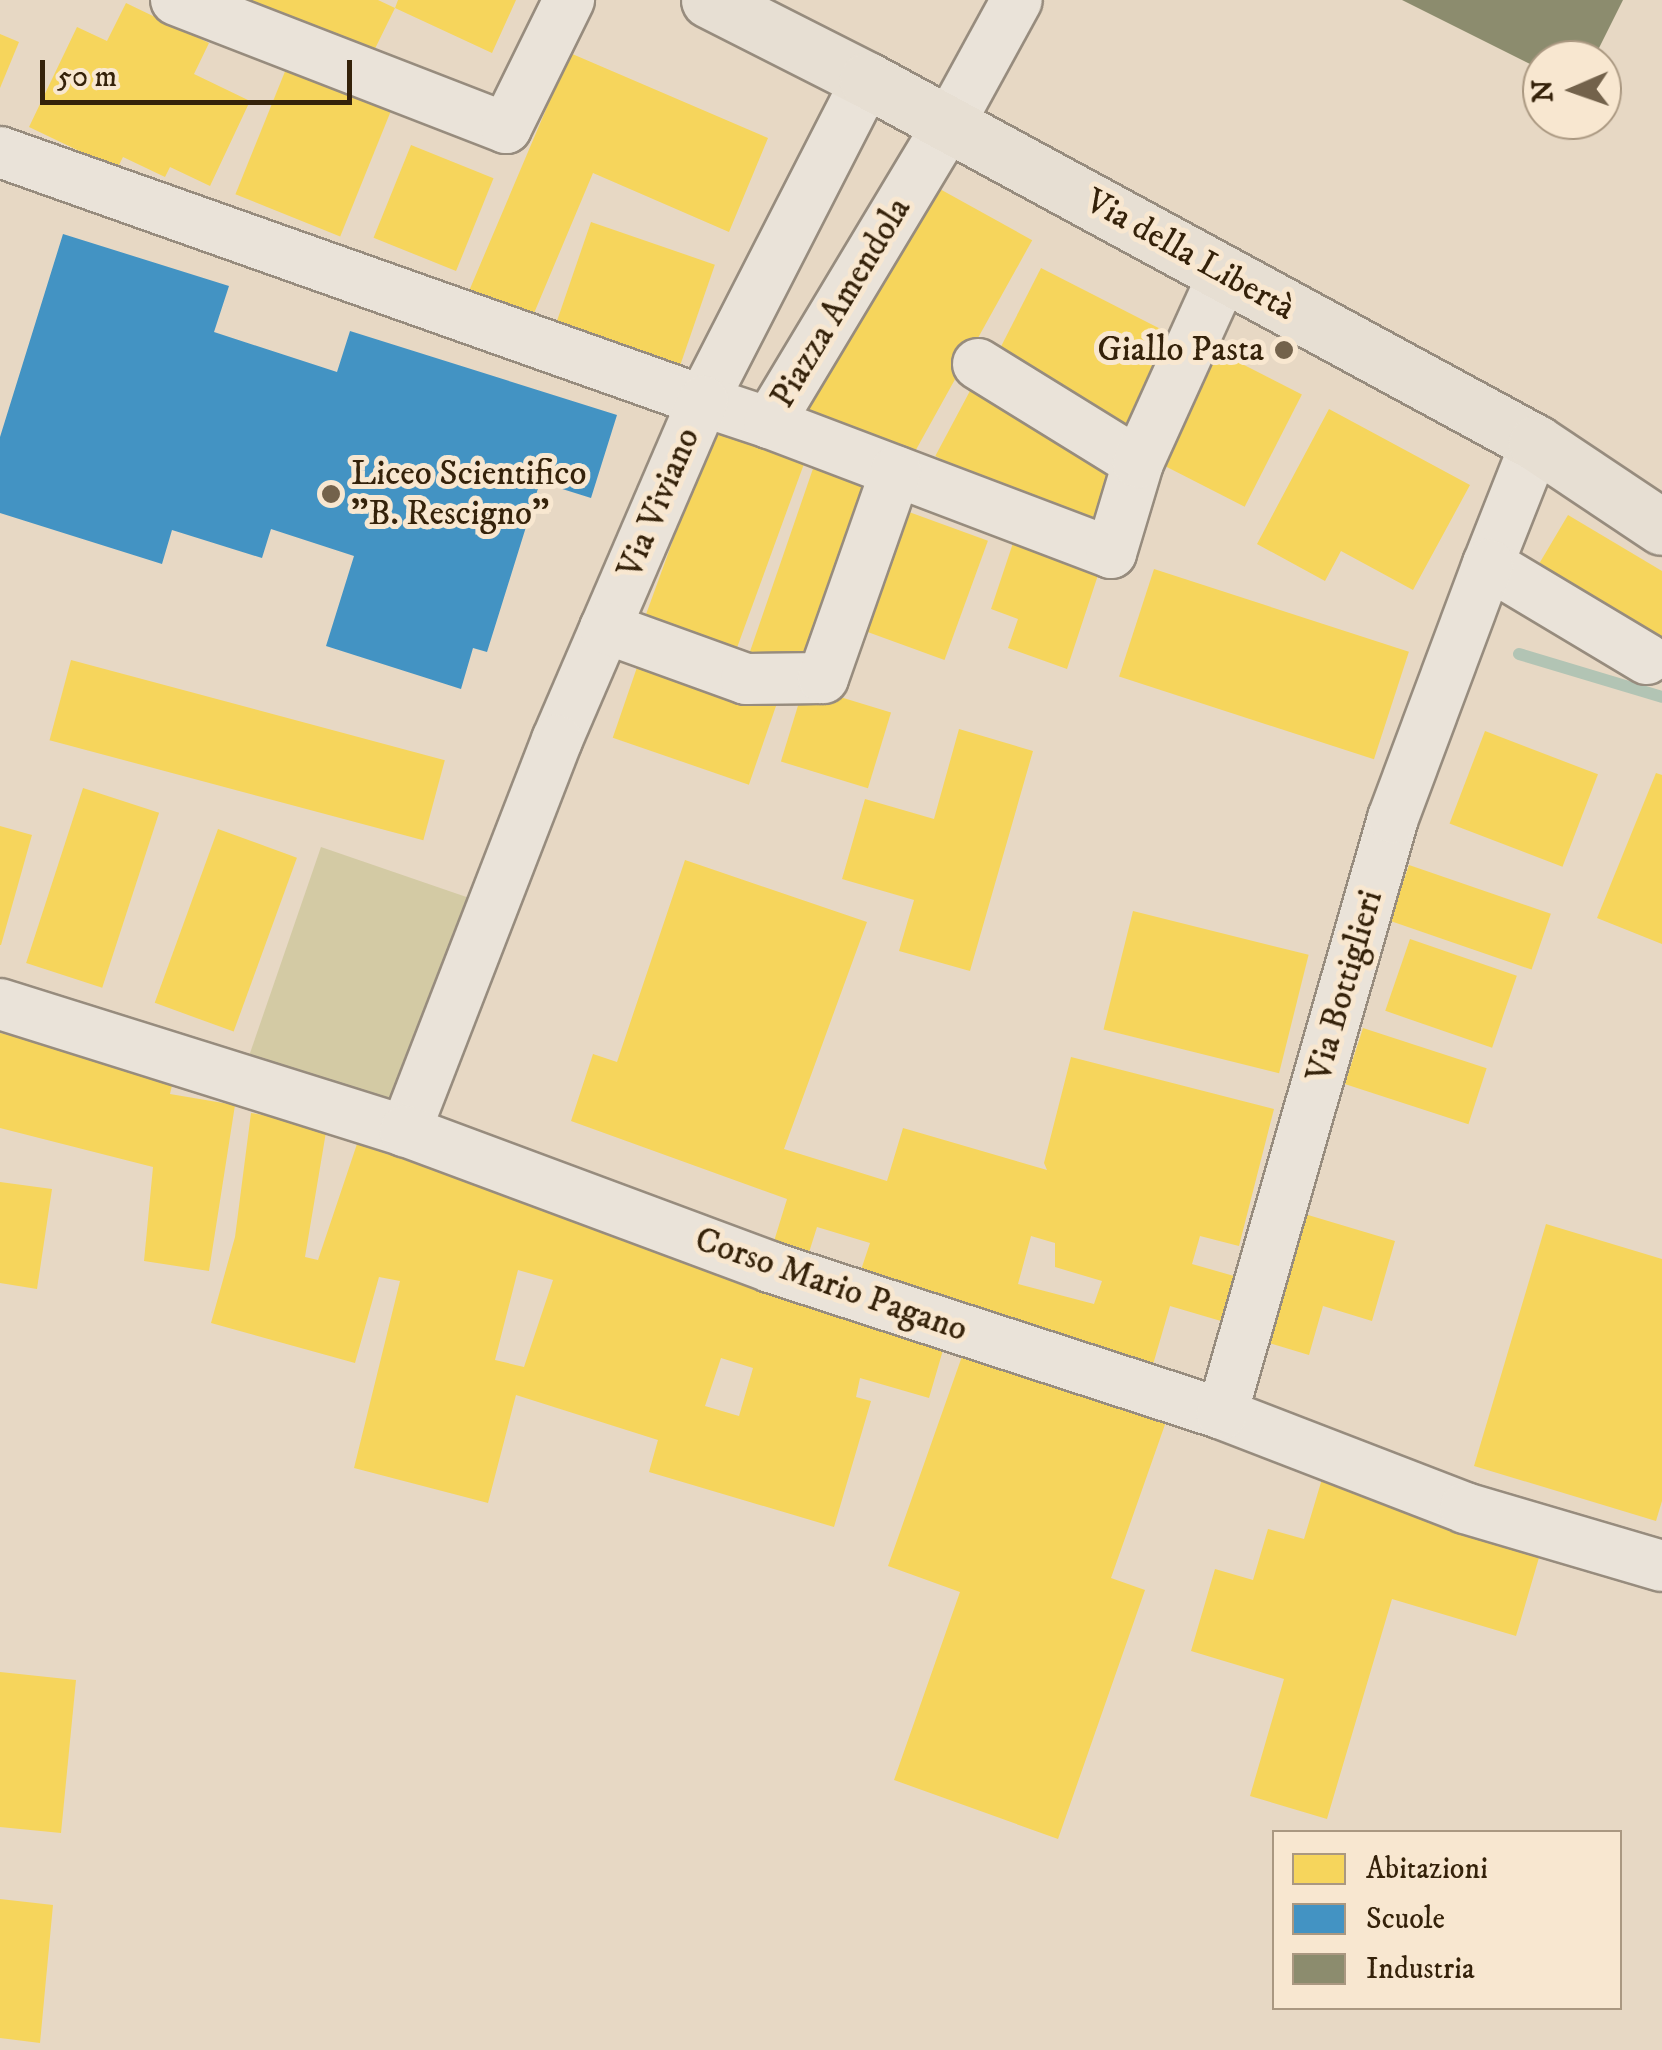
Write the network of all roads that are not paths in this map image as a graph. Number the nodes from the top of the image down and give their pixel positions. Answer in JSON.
{"nodes":[{"id":1,"x":176,"y":0,"type":"edge"},
{"id":2,"x":569,"y":0,"type":"edge"},
{"id":3,"x":708,"y":0,"type":"edge"},
{"id":4,"x":1017,"y":0,"type":"edge"},
{"id":5,"x":867,"y":80,"type":"junction"},
{"id":6,"x":950,"y":124,"type":"junction"},
{"id":7,"x":0,"y":152,"type":"edge"},
{"id":8,"x":1224,"y":273,"type":"junction"},
{"id":9,"x":978,"y":364,"type":"dead end"},
{"id":10,"x":703,"y":400,"type":"junction"},
{"id":11,"x":770,"y":422,"type":"junction"},
{"id":12,"x":1536,"y":444,"type":"junction"},
{"id":13,"x":1138,"y":463,"type":"junction"},
{"id":14,"x":896,"y":471,"type":"junction"},
{"id":15,"x":1662,"y":527,"type":"edge"},
{"id":16,"x":1488,"y":564,"type":"junction"},
{"id":17,"x":605,"y":628,"type":"junction"},
{"id":18,"x":1647,"y":659,"type":"dead end"},
{"id":19,"x":0,"y":1004,"type":"edge"},
{"id":20,"x":405,"y":1130,"type":"junction"},
{"id":21,"x":1222,"y":1414,"type":"junction"},
{"id":22,"x":1662,"y":1566,"type":"edge"}],
"edges":[{"from":1,"to":2,"type":"street"},
{"from":3,"to":5,"type":"main road","name":"Via della Libertà"},
{"from":4,"to":6,"type":"street","name":"Piazza Amendola"},
{"from":5,"to":6,"type":"main road","name":"Via della Libertà"},
{"from":5,"to":10,"type":"street","name":"Piazza Amendola"},
{"from":6,"to":8,"type":"main road","name":"Via della Libertà"},
{"from":6,"to":11,"type":"street","name":"Piazza Amendola"},
{"from":7,"to":10,"type":"street","name":"Via Viviano"},
{"from":8,"to":12,"type":"main road","name":"Via della Libertà"},
{"from":8,"to":13,"type":"street"},
{"from":9,"to":13,"type":"street"},
{"from":10,"to":11,"type":"street","name":"Piazza Amendola"},
{"from":10,"to":17,"type":"street","name":"Via Viviano"},
{"from":11,"to":14,"type":"street"},
{"from":12,"to":15,"type":"main road","name":"Via della Libertà"},
{"from":12,"to":16,"type":"street","name":"Via Bottiglieri"},
{"from":13,"to":14,"type":"street"},
{"from":14,"to":17,"type":"street"},
{"from":16,"to":18,"type":"street"},
{"from":16,"to":21,"type":"street","name":"Via Bottiglieri"},
{"from":17,"to":20,"type":"street","name":"Via Viviano"},
{"from":19,"to":20,"type":"street","name":"Corso Mario Pagano"},
{"from":20,"to":21,"type":"street","name":"Corso Mario Pagano"},
{"from":21,"to":22,"type":"street","name":"Corso Mario Pagano"}]}
